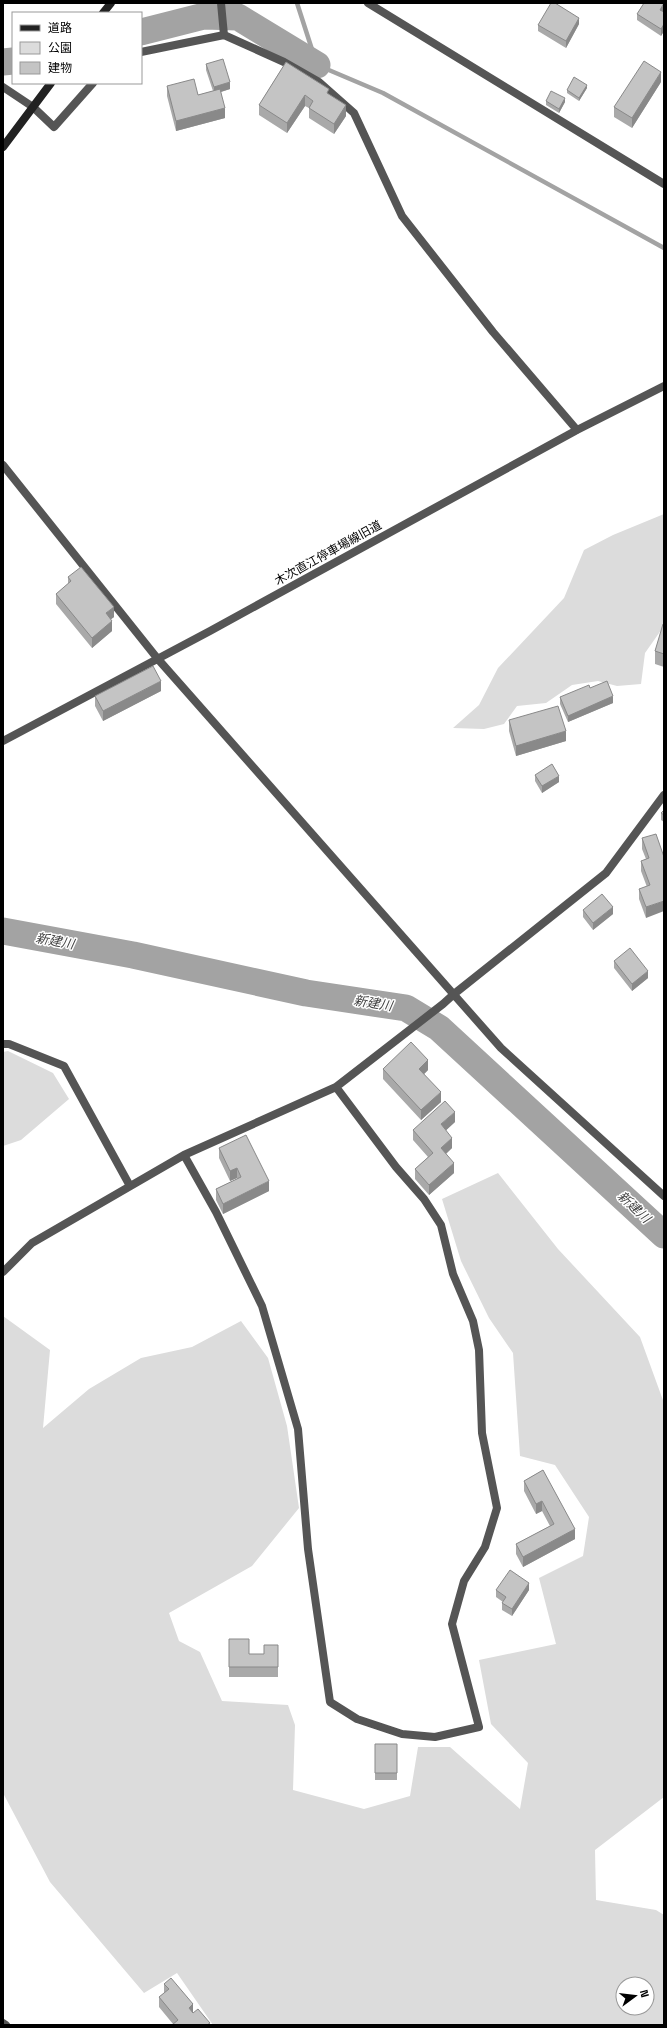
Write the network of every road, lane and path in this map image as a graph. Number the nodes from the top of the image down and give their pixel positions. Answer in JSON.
{"nodes":[{"id":1,"x":111,"y":3,"type":"edge"},
{"id":2,"x":221,"y":3,"type":"edge"},
{"id":3,"x":368,"y":3,"type":"edge"},
{"id":4,"x":104,"y":12,"type":"edge"},
{"id":5,"x":224,"y":35,"type":"junction"},
{"id":6,"x":142,"y":52,"type":"edge"},
{"id":7,"x":50,"y":84,"type":"edge"},
{"id":8,"x":92,"y":84,"type":"edge"},
{"id":9,"x":3,"y":87,"type":"edge"},
{"id":10,"x":33,"y":107,"type":"junction"},
{"id":11,"x":3,"y":147,"type":"edge"},
{"id":12,"x":664,"y":184,"type":"edge"},
{"id":13,"x":664,"y":386,"type":"edge"},
{"id":14,"x":578,"y":430,"type":"junction"},
{"id":15,"x":3,"y":465,"type":"edge"},
{"id":16,"x":157,"y":658,"type":"junction"},
{"id":17,"x":3,"y":741,"type":"edge"},
{"id":18,"x":664,"y":794,"type":"edge"},
{"id":19,"x":454,"y":994,"type":"junction"},
{"id":20,"x":3,"y":1044,"type":"edge"},
{"id":21,"x":336,"y":1087,"type":"junction"},
{"id":22,"x":184,"y":1155,"type":"junction"},
{"id":23,"x":130,"y":1186,"type":"junction"},
{"id":24,"x":664,"y":1196,"type":"edge"},
{"id":25,"x":3,"y":1272,"type":"edge"},
{"id":26,"x":3,"y":2023,"type":"edge"},
{"id":27,"x":6,"y":2025,"type":"edge"}],
"edges":[{"from":1,"to":4,"type":"main road"},
{"from":2,"to":5,"type":"street"},
{"from":3,"to":12,"type":"street"},
{"from":5,"to":6,"type":"street"},
{"from":5,"to":14,"type":"street"},
{"from":7,"to":10,"type":"main road"},
{"from":8,"to":10,"type":"street"},
{"from":9,"to":10,"type":"street"},
{"from":10,"to":11,"type":"main road"},
{"from":13,"to":14,"type":"street","name":"木次直江停車場線旧道"},
{"from":14,"to":16,"type":"street","name":"木次直江停車場線旧道"},
{"from":15,"to":16,"type":"street"},
{"from":16,"to":17,"type":"street","name":"木次直江停車場線旧道"},
{"from":16,"to":19,"type":"street"},
{"from":18,"to":19,"type":"street"},
{"from":19,"to":21,"type":"street"},
{"from":19,"to":24,"type":"street"},
{"from":20,"to":23,"type":"street"},
{"from":21,"to":22,"type":"street"},
{"from":21,"to":22,"type":"street"},
{"from":22,"to":23,"type":"street"},
{"from":23,"to":25,"type":"street"},
{"from":26,"to":27,"type":"street"}]}
